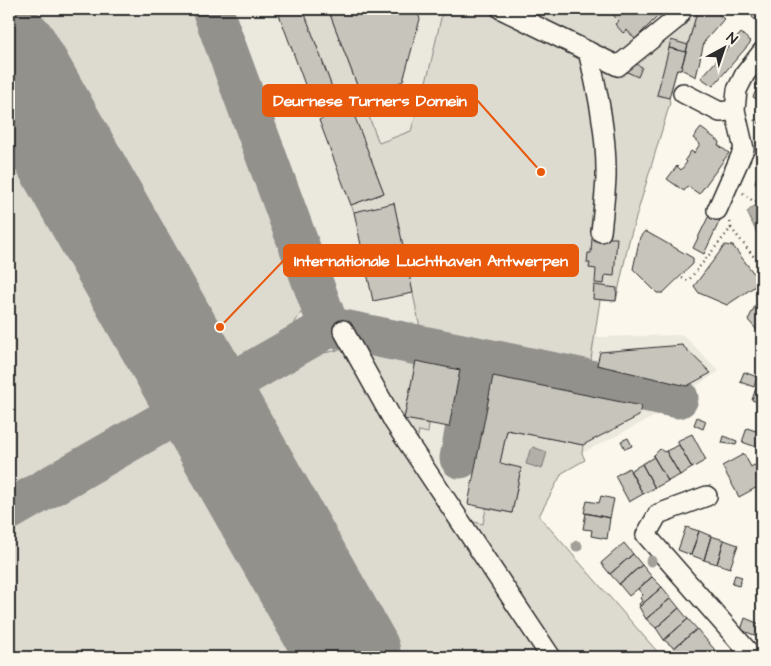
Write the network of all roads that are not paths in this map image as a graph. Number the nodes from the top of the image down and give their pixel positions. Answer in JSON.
{"nodes":[{"id":1,"x":502,"y":9,"type":"edge"},
{"id":2,"x":683,"y":9,"type":"edge"},
{"id":3,"x":588,"y":51,"type":"junction"},
{"id":4,"x":762,"y":52,"type":"edge"},
{"id":5,"x":683,"y":93,"type":"dead end"},
{"id":6,"x":735,"y":110,"type":"junction"},
{"id":7,"x":718,"y":207,"type":"road end"},
{"id":8,"x":601,"y":232,"type":"dead end"},
{"id":9,"x":343,"y":330,"type":"dead end"},
{"id":10,"x":707,"y":496,"type":"dead end"},
{"id":11,"x":551,"y":657,"type":"edge"},
{"id":12,"x":753,"y":657,"type":"edge"}],
"edges":[{"from":1,"to":3,"type":"street"},
{"from":2,"to":3,"type":"street"},
{"from":3,"to":8,"type":"street"},
{"from":4,"to":6,"type":"street"},
{"from":5,"to":6,"type":"street"},
{"from":6,"to":7,"type":"street"},
{"from":9,"to":11,"type":"street"},
{"from":10,"to":12,"type":"street"}]}
